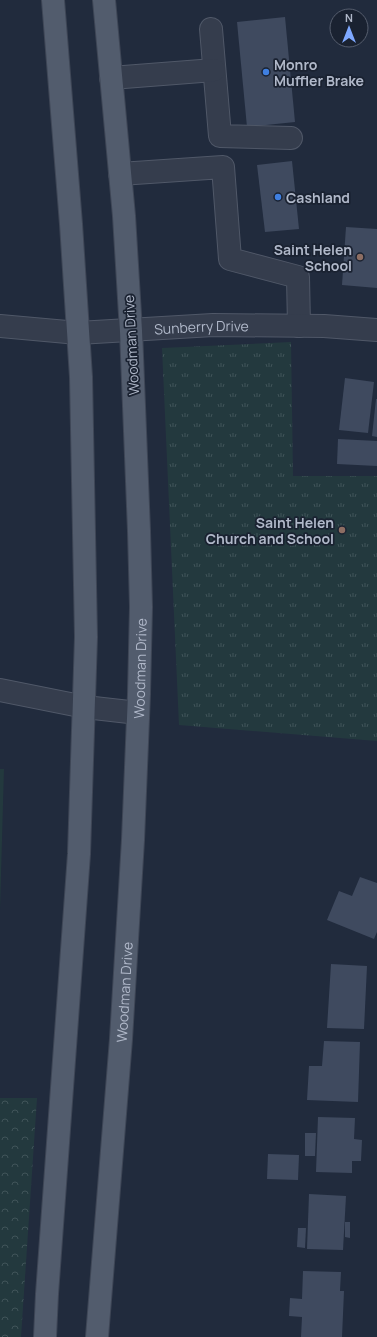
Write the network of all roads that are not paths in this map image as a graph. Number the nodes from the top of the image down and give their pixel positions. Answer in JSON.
{"nodes":[{"id":1,"x":53,"y":0,"type":"edge"},
{"id":2,"x":104,"y":0,"type":"edge"},
{"id":3,"x":109,"y":0,"type":"edge"},
{"id":4,"x":211,"y":29,"type":"dead end"},
{"id":5,"x":107,"y":34,"type":"junction"},
{"id":6,"x":214,"y":70,"type":"junction"},
{"id":7,"x":111,"y":78,"type":"junction"},
{"id":8,"x":292,"y":138,"type":"dead end"},
{"id":9,"x":120,"y":174,"type":"junction"},
{"id":10,"x":0,"y":326,"type":"edge"},
{"id":11,"x":299,"y":326,"type":"junction"},
{"id":12,"x":377,"y":330,"type":"edge"},
{"id":13,"x":131,"y":331,"type":"junction"},
{"id":14,"x":78,"y":333,"type":"junction"},
{"id":15,"x":0,"y":690,"type":"edge"},
{"id":16,"x":85,"y":706,"type":"junction"},
{"id":17,"x":138,"y":713,"type":"junction"},
{"id":18,"x":45,"y":1337,"type":"edge"},
{"id":19,"x":97,"y":1337,"type":"edge"}],
"edges":[{"from":1,"to":14,"type":"main road"},
{"from":2,"to":5,"type":"main road","name":"Woodman Drive"},
{"from":3,"to":5,"type":"main road"},
{"from":4,"to":6,"type":"street"},
{"from":5,"to":7,"type":"main road","name":"Woodman Drive"},
{"from":6,"to":7,"type":"street"},
{"from":6,"to":8,"type":"street"},
{"from":7,"to":9,"type":"main road","name":"Woodman Drive"},
{"from":9,"to":11,"type":"street"},
{"from":9,"to":13,"type":"main road","name":"Woodman Drive"},
{"from":10,"to":14,"type":"street","name":"Sunberry Drive"},
{"from":11,"to":12,"type":"street","name":"Sunberry Drive"},
{"from":11,"to":13,"type":"street","name":"Sunberry Drive"},
{"from":13,"to":14,"type":"street","name":"Sunberry Drive"},
{"from":13,"to":17,"type":"main road","name":"Woodman Drive"},
{"from":14,"to":16,"type":"main road"},
{"from":15,"to":16,"type":"street"},
{"from":16,"to":17,"type":"street"},
{"from":16,"to":18,"type":"main road"},
{"from":17,"to":19,"type":"main road","name":"Woodman Drive"}]}
